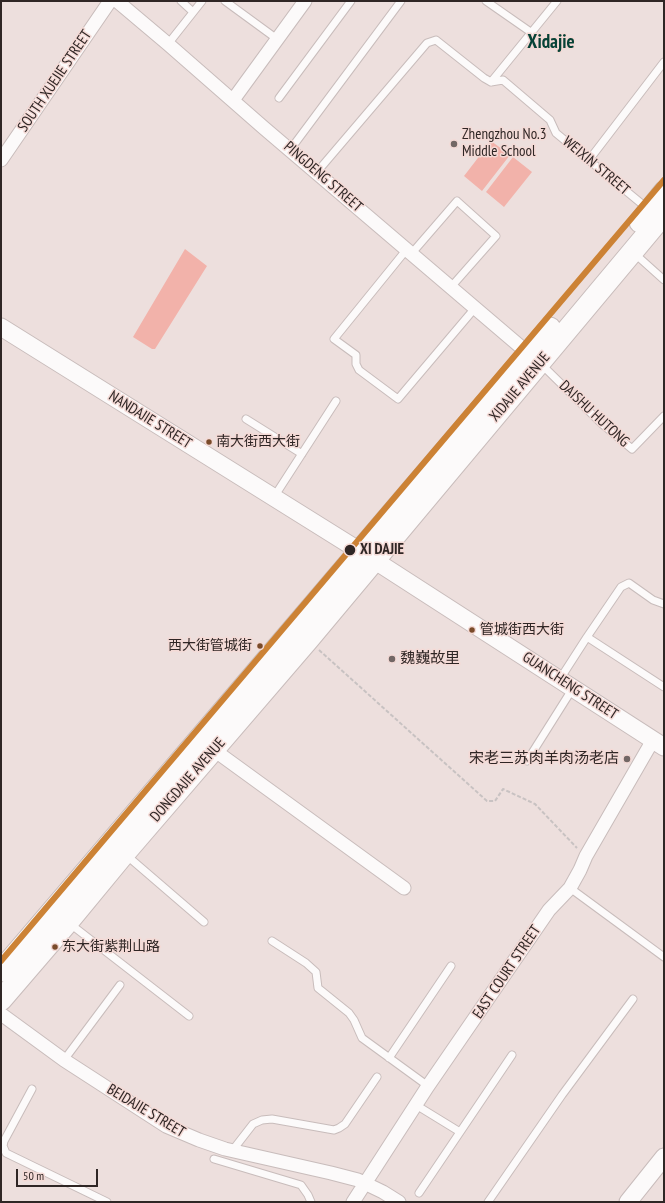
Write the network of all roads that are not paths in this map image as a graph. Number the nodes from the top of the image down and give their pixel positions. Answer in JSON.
{"nodes":[{"id":1,"x":110,"y":1,"type":"edge"},
{"id":2,"x":117,"y":1,"type":"edge"},
{"id":3,"x":181,"y":1,"type":"edge"},
{"id":4,"x":202,"y":1,"type":"edge"},
{"id":5,"x":225,"y":1,"type":"edge"},
{"id":6,"x":305,"y":1,"type":"edge"},
{"id":7,"x":351,"y":1,"type":"edge"},
{"id":8,"x":401,"y":1,"type":"edge"},
{"id":9,"x":486,"y":1,"type":"edge"},
{"id":10,"x":557,"y":1,"type":"edge"},
{"id":11,"x":193,"y":12,"type":"junction"},
{"id":12,"x":532,"y":33,"type":"junction"},
{"id":13,"x":277,"y":39,"type":"junction"},
{"id":14,"x":168,"y":44,"type":"junction"},
{"id":15,"x":664,"y":62,"type":"edge"},
{"id":16,"x":490,"y":82,"type":"junction"},
{"id":17,"x":279,"y":98,"type":"dead end"},
{"id":18,"x":233,"y":100,"type":"junction"},
{"id":19,"x":290,"y":150,"type":"junction"},
{"id":20,"x":1,"y":160,"type":"edge"},
{"id":21,"x":589,"y":160,"type":"junction"},
{"id":22,"x":317,"y":172,"type":"junction"},
{"id":23,"x":664,"y":192,"type":"edge"},
{"id":24,"x":657,"y":212,"type":"edge"},
{"id":25,"x":409,"y":251,"type":"junction"},
{"id":26,"x":632,"y":252,"type":"junction"},
{"id":27,"x":664,"y":280,"type":"edge"},
{"id":28,"x":451,"y":287,"type":"junction"},
{"id":29,"x":475,"y":308,"type":"junction"},
{"id":30,"x":1,"y":327,"type":"edge"},
{"id":31,"x":534,"y":358,"type":"junction"},
{"id":32,"x":336,"y":401,"type":"dead end"},
{"id":33,"x":664,"y":416,"type":"edge"},
{"id":34,"x":246,"y":419,"type":"dead end"},
{"id":35,"x":302,"y":454,"type":"junction"},
{"id":36,"x":274,"y":497,"type":"junction"},
{"id":37,"x":367,"y":555,"type":"junction"},
{"id":38,"x":664,"y":604,"type":"edge"},
{"id":39,"x":586,"y":637,"type":"junction"},
{"id":40,"x":566,"y":684,"type":"junction"},
{"id":41,"x":664,"y":687,"type":"edge"},
{"id":42,"x":658,"y":743,"type":"edge"},
{"id":43,"x":214,"y":750,"type":"junction"},
{"id":44,"x":527,"y":761,"type":"dead end"},
{"id":45,"x":124,"y":854,"type":"junction"},
{"id":46,"x":404,"y":888,"type":"dead end"},
{"id":47,"x":570,"y":888,"type":"junction"},
{"id":48,"x":68,"y":922,"type":"junction"},
{"id":49,"x":204,"y":922,"type":"dead end"},
{"id":50,"x":272,"y":941,"type":"dead end"},
{"id":51,"x":664,"y":957,"type":"edge"},
{"id":52,"x":451,"y":966,"type":"dead end"},
{"id":53,"x":1,"y":971,"type":"edge"},
{"id":54,"x":120,"y":985,"type":"dead end"},
{"id":55,"x":634,"y":999,"type":"dead end"},
{"id":56,"x":1,"y":1000,"type":"edge"},
{"id":57,"x":1,"y":1014,"type":"edge"},
{"id":58,"x":189,"y":1016,"type":"dead end"},
{"id":59,"x":512,"y":1055,"type":"dead end"},
{"id":60,"x":389,"y":1058,"type":"junction"},
{"id":61,"x":64,"y":1060,"type":"junction"},
{"id":62,"x":377,"y":1077,"type":"dead end"},
{"id":63,"x":428,"y":1086,"type":"junction"},
{"id":64,"x":32,"y":1089,"type":"dead end"},
{"id":65,"x":416,"y":1104,"type":"junction"},
{"id":66,"x":460,"y":1132,"type":"junction"},
{"id":67,"x":232,"y":1151,"type":"junction"},
{"id":68,"x":664,"y":1157,"type":"edge"},
{"id":69,"x":214,"y":1159,"type":"dead end"},
{"id":70,"x":365,"y":1184,"type":"junction"},
{"id":71,"x":419,"y":1193,"type":"dead end"},
{"id":72,"x":107,"y":1202,"type":"edge"},
{"id":73,"x":311,"y":1202,"type":"edge"},
{"id":74,"x":354,"y":1202,"type":"edge"},
{"id":75,"x":399,"y":1202,"type":"edge"},
{"id":76,"x":488,"y":1202,"type":"edge"},
{"id":77,"x":628,"y":1202,"type":"edge"}],
"edges":[{"from":1,"to":20,"type":"street","name":"SOUTH XUEJIE STREET"},
{"from":2,"to":14,"type":"street","name":"PINGDENG STREET"},
{"from":3,"to":11,"type":"lane"},
{"from":4,"to":11,"type":"lane"},
{"from":5,"to":13,"type":"lane"},
{"from":6,"to":13,"type":"street"},
{"from":7,"to":17,"type":"lane"},
{"from":8,"to":19,"type":"lane"},
{"from":9,"to":12,"type":"lane"},
{"from":10,"to":12,"type":"lane"},
{"from":11,"to":14,"type":"lane"},
{"from":12,"to":16,"type":"lane"},
{"from":13,"to":18,"type":"street"},
{"from":14,"to":18,"type":"street","name":"PINGDENG STREET"},
{"from":15,"to":21,"type":"lane"},
{"from":16,"to":21,"type":"lane","name":"WEIXIN STREET"},
{"from":16,"to":22,"type":"lane"},
{"from":18,"to":19,"type":"street","name":"PINGDENG STREET"},
{"from":19,"to":22,"type":"street","name":"PINGDENG STREET"},
{"from":21,"to":24,"type":"lane","name":"WEIXIN STREET"},
{"from":22,"to":25,"type":"street","name":"PINGDENG STREET"},
{"from":23,"to":24,"type":"main road","name":"XIDAJIE AVENUE"},
{"from":24,"to":26,"type":"main road","name":"XIDAJIE AVENUE"},
{"from":24,"to":31,"type":"main road","name":"XIDAJIE AVENUE"},
{"from":25,"to":28,"type":"street","name":"PINGDENG STREET"},
{"from":25,"to":28,"type":"lane"},
{"from":25,"to":29,"type":"lane"},
{"from":26,"to":27,"type":"lane"},
{"from":26,"to":31,"type":"main road","name":"XIDAJIE AVENUE"},
{"from":28,"to":29,"type":"street","name":"PINGDENG STREET"},
{"from":29,"to":31,"type":"street","name":"PINGDENG STREET"},
{"from":30,"to":36,"type":"street","name":"NANDAJIE STREET"},
{"from":31,"to":33,"type":"lane","name":"DAISHU HUTONG"},
{"from":31,"to":37,"type":"main road","name":"XIDAJIE AVENUE"},
{"from":32,"to":35,"type":"lane"},
{"from":34,"to":35,"type":"lane"},
{"from":35,"to":36,"type":"lane"},
{"from":36,"to":37,"type":"street","name":"NANDAJIE STREET"},
{"from":37,"to":40,"type":"street","name":"GUANCHENG STREET"},
{"from":37,"to":43,"type":"main road","name":"DONGDAJIE AVENUE"},
{"from":37,"to":53,"type":"main road","name":"DONGDAJIE AVENUE"},
{"from":38,"to":39,"type":"lane"},
{"from":39,"to":40,"type":"lane"},
{"from":39,"to":41,"type":"lane"},
{"from":40,"to":42,"type":"street","name":"GUANCHENG STREET"},
{"from":40,"to":44,"type":"lane"},
{"from":42,"to":47,"type":"street","name":"EAST COURT STREET"},
{"from":43,"to":45,"type":"main road","name":"DONGDAJIE AVENUE"},
{"from":43,"to":46,"type":"street"},
{"from":45,"to":48,"type":"main road","name":"DONGDAJIE AVENUE"},
{"from":45,"to":49,"type":"lane"},
{"from":47,"to":51,"type":"lane"},
{"from":47,"to":63,"type":"street","name":"EAST COURT STREET"},
{"from":48,"to":56,"type":"main road","name":"DONGDAJIE AVENUE"},
{"from":48,"to":58,"type":"lane"},
{"from":50,"to":60,"type":"lane"},
{"from":52,"to":60,"type":"lane"},
{"from":54,"to":61,"type":"lane"},
{"from":55,"to":76,"type":"lane"},
{"from":57,"to":61,"type":"street","name":"BEIDAJIE STREET"},
{"from":59,"to":66,"type":"lane"},
{"from":60,"to":63,"type":"lane"},
{"from":61,"to":67,"type":"street","name":"BEIDAJIE STREET"},
{"from":62,"to":67,"type":"lane"},
{"from":63,"to":65,"type":"street","name":"EAST COURT STREET"},
{"from":64,"to":72,"type":"lane"},
{"from":65,"to":66,"type":"lane"},
{"from":65,"to":70,"type":"street","name":"EAST COURT STREET"},
{"from":66,"to":71,"type":"lane"},
{"from":67,"to":70,"type":"street","name":"BEIDAJIE STREET"},
{"from":68,"to":77,"type":"street"},
{"from":69,"to":73,"type":"lane"},
{"from":70,"to":74,"type":"street","name":"EAST COURT STREET"},
{"from":70,"to":75,"type":"street","name":"BEIDAJIE STREET"}]}
